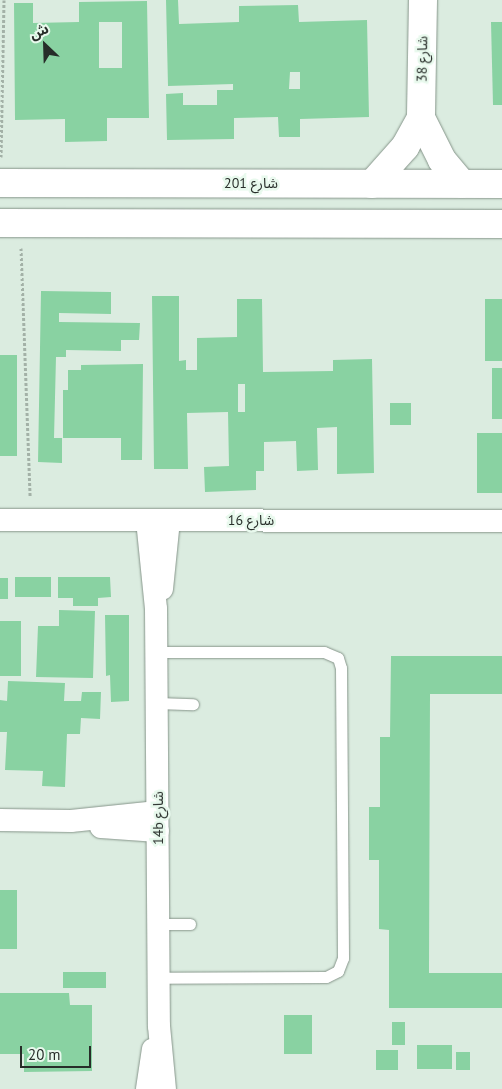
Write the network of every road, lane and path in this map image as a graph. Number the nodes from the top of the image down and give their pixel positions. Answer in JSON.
{"nodes":[{"id":1,"x":4,"y":0,"type":"edge"},
{"id":2,"x":423,"y":0,"type":"edge"},
{"id":3,"x":421,"y":118,"type":"junction"},
{"id":4,"x":0,"y":183,"type":"edge"},
{"id":5,"x":372,"y":184,"type":"junction"},
{"id":6,"x":462,"y":184,"type":"junction"},
{"id":7,"x":502,"y":184,"type":"edge"},
{"id":8,"x":10,"y":223,"type":"edge"},
{"id":9,"x":502,"y":224,"type":"edge"},
{"id":10,"x":0,"y":520,"type":"edge"},
{"id":11,"x":31,"y":520,"type":"junction"},
{"id":12,"x":147,"y":520,"type":"junction"},
{"id":13,"x":169,"y":520,"type":"junction"},
{"id":14,"x":502,"y":521,"type":"edge"},
{"id":15,"x":156,"y":609,"type":"junction"},
{"id":16,"x":157,"y":652,"type":"junction"},
{"id":17,"x":157,"y":703,"type":"junction"},
{"id":18,"x":193,"y":704,"type":"dead end"},
{"id":19,"x":0,"y":820,"type":"edge"},
{"id":20,"x":158,"y":822,"type":"junction"},
{"id":21,"x":159,"y":924,"type":"junction"},
{"id":22,"x":190,"y":924,"type":"dead end"},
{"id":23,"x":159,"y":978,"type":"junction"},
{"id":24,"x":159,"y":1026,"type":"junction"},
{"id":25,"x":147,"y":1089,"type":"edge"},
{"id":26,"x":165,"y":1089,"type":"edge"}],
"edges":[{"from":1,"to":4,"type":"path"},
{"from":2,"to":3,"type":"street","name":"شارع 38"},
{"from":3,"to":5,"type":"street","name":"شارع 38"},
{"from":3,"to":6,"type":"street","name":"شارع 38"},
{"from":4,"to":5,"type":"street","name":"شارع 201"},
{"from":5,"to":6,"type":"street","name":"شارع 201"},
{"from":6,"to":7,"type":"street","name":"شارع 201"},
{"from":8,"to":9,"type":"street"},
{"from":8,"to":11,"type":"path"},
{"from":10,"to":11,"type":"street","name":"شارع 16"},
{"from":11,"to":12,"type":"street","name":"شارع 16"},
{"from":12,"to":13,"type":"street","name":"شارع 16"},
{"from":12,"to":15,"type":"street","name":"14b شارع"},
{"from":13,"to":14,"type":"street","name":"شارع 16"},
{"from":13,"to":15,"type":"street","name":"14b شارع"},
{"from":15,"to":16,"type":"street","name":"14b شارع"},
{"from":16,"to":17,"type":"street","name":"14b شارع"},
{"from":16,"to":23,"type":"lane"},
{"from":17,"to":18,"type":"lane"},
{"from":17,"to":20,"type":"street","name":"14b شارع"},
{"from":19,"to":20,"type":"street"},
{"from":20,"to":21,"type":"street","name":"14b شارع"},
{"from":21,"to":22,"type":"lane"},
{"from":21,"to":23,"type":"street","name":"14b شارع"},
{"from":23,"to":24,"type":"street","name":"14b شارع"},
{"from":24,"to":25,"type":"street","name":"14b شارع"},
{"from":24,"to":26,"type":"street","name":"14b شارع"}]}
